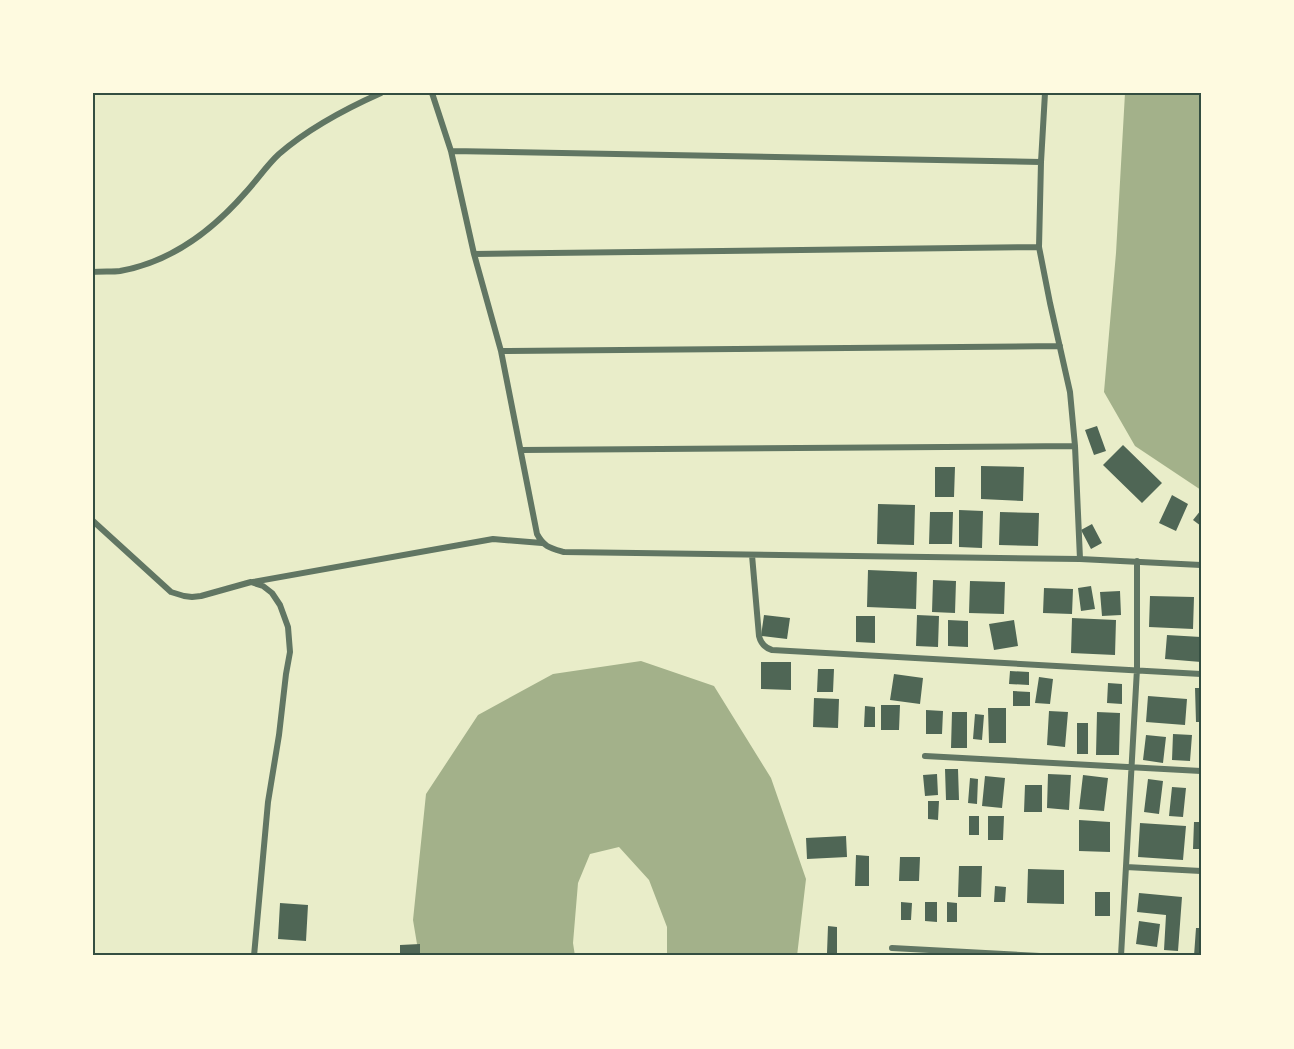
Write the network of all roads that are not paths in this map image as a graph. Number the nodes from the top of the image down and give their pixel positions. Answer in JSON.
{"nodes":[{"id":1,"x":381,"y":93,"type":"edge"},
{"id":2,"x":432,"y":93,"type":"edge"},
{"id":3,"x":1045,"y":93,"type":"edge"},
{"id":4,"x":451,"y":151,"type":"junction"},
{"id":5,"x":1041,"y":162,"type":"junction"},
{"id":6,"x":1039,"y":248,"type":"junction"},
{"id":7,"x":474,"y":254,"type":"junction"},
{"id":8,"x":93,"y":272,"type":"edge"},
{"id":9,"x":1060,"y":346,"type":"junction"},
{"id":10,"x":501,"y":351,"type":"junction"},
{"id":11,"x":1075,"y":446,"type":"junction"},
{"id":12,"x":521,"y":450,"type":"junction"},
{"id":13,"x":93,"y":521,"type":"edge"},
{"id":14,"x":542,"y":543,"type":"junction"},
{"id":15,"x":752,"y":555,"type":"junction"},
{"id":16,"x":1080,"y":559,"type":"junction"},
{"id":17,"x":1137,"y":561,"type":"junction"},
{"id":18,"x":1201,"y":565,"type":"edge"},
{"id":19,"x":251,"y":582,"type":"junction"},
{"id":20,"x":1137,"y":669,"type":"junction"},
{"id":21,"x":1201,"y":674,"type":"edge"},
{"id":22,"x":925,"y":756,"type":"dead end"},
{"id":23,"x":1131,"y":768,"type":"junction"},
{"id":24,"x":1201,"y":771,"type":"edge"},
{"id":25,"x":1125,"y":867,"type":"junction"},
{"id":26,"x":1201,"y":871,"type":"edge"},
{"id":27,"x":892,"y":948,"type":"dead end"},
{"id":28,"x":254,"y":956,"type":"edge"},
{"id":29,"x":1040,"y":956,"type":"edge"},
{"id":30,"x":1121,"y":956,"type":"edge"}],
"edges":[{"from":1,"to":8,"type":"street"},
{"from":2,"to":4,"type":"street"},
{"from":3,"to":5,"type":"street"},
{"from":4,"to":5,"type":"street"},
{"from":4,"to":7,"type":"street"},
{"from":5,"to":6,"type":"street"},
{"from":6,"to":7,"type":"street"},
{"from":6,"to":9,"type":"street"},
{"from":7,"to":10,"type":"street"},
{"from":9,"to":10,"type":"street"},
{"from":9,"to":11,"type":"street"},
{"from":10,"to":12,"type":"street"},
{"from":11,"to":12,"type":"street"},
{"from":11,"to":16,"type":"street"},
{"from":12,"to":14,"type":"street"},
{"from":13,"to":19,"type":"street"},
{"from":14,"to":15,"type":"street"},
{"from":14,"to":19,"type":"street"},
{"from":15,"to":16,"type":"street"},
{"from":15,"to":20,"type":"street"},
{"from":16,"to":17,"type":"street"},
{"from":17,"to":18,"type":"street"},
{"from":17,"to":20,"type":"street"},
{"from":19,"to":28,"type":"street"},
{"from":20,"to":21,"type":"street"},
{"from":20,"to":23,"type":"street"},
{"from":22,"to":23,"type":"street"},
{"from":23,"to":24,"type":"street"},
{"from":23,"to":25,"type":"street"},
{"from":25,"to":26,"type":"street"},
{"from":25,"to":30,"type":"street"},
{"from":27,"to":29,"type":"street"}]}
